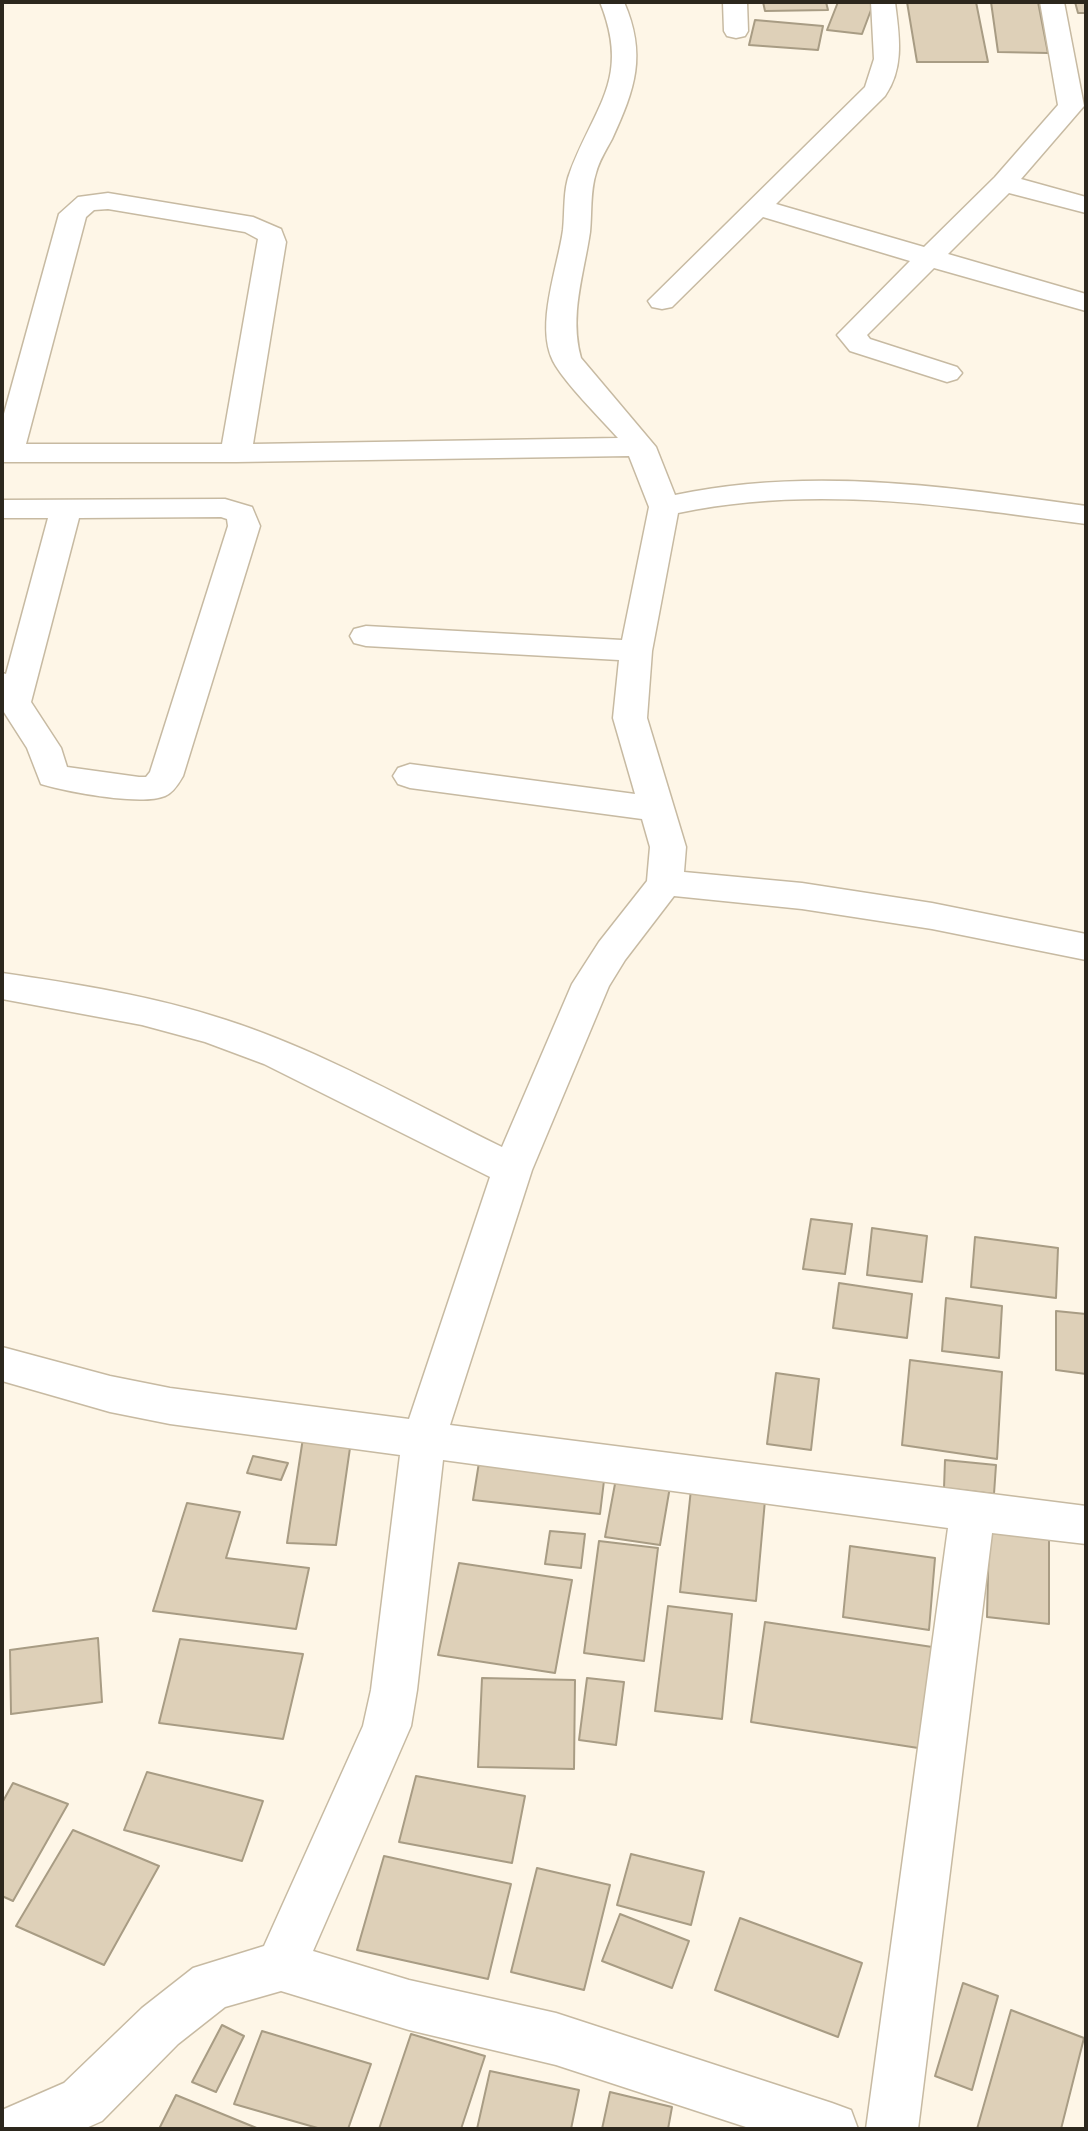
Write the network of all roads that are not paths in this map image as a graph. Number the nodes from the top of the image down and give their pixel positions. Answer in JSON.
{"nodes":[{"id":1,"x":612,"y":2,"type":"edge"},
{"id":2,"x":735,"y":2,"type":"edge"},
{"id":3,"x":883,"y":2,"type":"edge"},
{"id":4,"x":1052,"y":2,"type":"edge"},
{"id":5,"x":736,"y":31,"type":"dead end"},
{"id":6,"x":1079,"y":108,"type":"edge"},
{"id":7,"x":1004,"y":183,"type":"junction"},
{"id":8,"x":1086,"y":205,"type":"edge"},
{"id":9,"x":756,"y":207,"type":"junction"},
{"id":10,"x":930,"y":256,"type":"junction"},
{"id":11,"x":662,"y":301,"type":"dead end"},
{"id":12,"x":1086,"y":303,"type":"edge"},
{"id":13,"x":947,"y":373,"type":"dead end"},
{"id":14,"x":641,"y":447,"type":"junction"},
{"id":15,"x":5,"y":453,"type":"edge"},
{"id":16,"x":236,"y":453,"type":"junction"},
{"id":17,"x":664,"y":507,"type":"junction"},
{"id":18,"x":2,"y":509,"type":"edge"},
{"id":19,"x":66,"y":510,"type":"junction"},
{"id":20,"x":1086,"y":515,"type":"edge"},
{"id":21,"x":366,"y":636,"type":"dead end"},
{"id":22,"x":636,"y":651,"type":"junction"},
{"id":23,"x":9,"y":693,"type":"edge"},
{"id":24,"x":410,"y":776,"type":"dead end"},
{"id":25,"x":657,"y":808,"type":"junction"},
{"id":26,"x":665,"y":883,"type":"junction"},
{"id":27,"x":1086,"y":947,"type":"edge"},
{"id":28,"x":2,"y":986,"type":"edge"},
{"id":29,"x":512,"y":1170,"type":"junction"},
{"id":30,"x":2,"y":1364,"type":"edge"},
{"id":31,"x":424,"y":1439,"type":"junction"},
{"id":32,"x":972,"y":1512,"type":"junction"},
{"id":33,"x":1086,"y":1525,"type":"edge"},
{"id":34,"x":281,"y":1966,"type":"junction"},
{"id":35,"x":21,"y":2129,"type":"edge"},
{"id":36,"x":832,"y":2129,"type":"edge"},
{"id":37,"x":892,"y":2129,"type":"edge"}],
"edges":[{"from":1,"to":14,"type":"street"},
{"from":2,"to":5,"type":"street"},
{"from":3,"to":9,"type":"street"},
{"from":4,"to":6,"type":"street"},
{"from":6,"to":7,"type":"street"},
{"from":7,"to":8,"type":"street"},
{"from":7,"to":10,"type":"street"},
{"from":9,"to":10,"type":"street"},
{"from":9,"to":11,"type":"street"},
{"from":10,"to":12,"type":"street"},
{"from":10,"to":13,"type":"street"},
{"from":14,"to":16,"type":"street"},
{"from":14,"to":17,"type":"street"},
{"from":15,"to":16,"type":"street"},
{"from":15,"to":16,"type":"street"},
{"from":17,"to":20,"type":"street"},
{"from":17,"to":22,"type":"street"},
{"from":18,"to":19,"type":"street"},
{"from":19,"to":23,"type":"street"},
{"from":19,"to":23,"type":"street"},
{"from":21,"to":22,"type":"street"},
{"from":22,"to":25,"type":"street"},
{"from":24,"to":25,"type":"street"},
{"from":25,"to":26,"type":"street"},
{"from":26,"to":27,"type":"street"},
{"from":26,"to":29,"type":"street"},
{"from":28,"to":29,"type":"street"},
{"from":29,"to":31,"type":"street"},
{"from":30,"to":31,"type":"street"},
{"from":31,"to":32,"type":"street"},
{"from":31,"to":34,"type":"street"},
{"from":32,"to":33,"type":"street"},
{"from":32,"to":37,"type":"street"},
{"from":34,"to":35,"type":"street"},
{"from":34,"to":36,"type":"street"}]}
